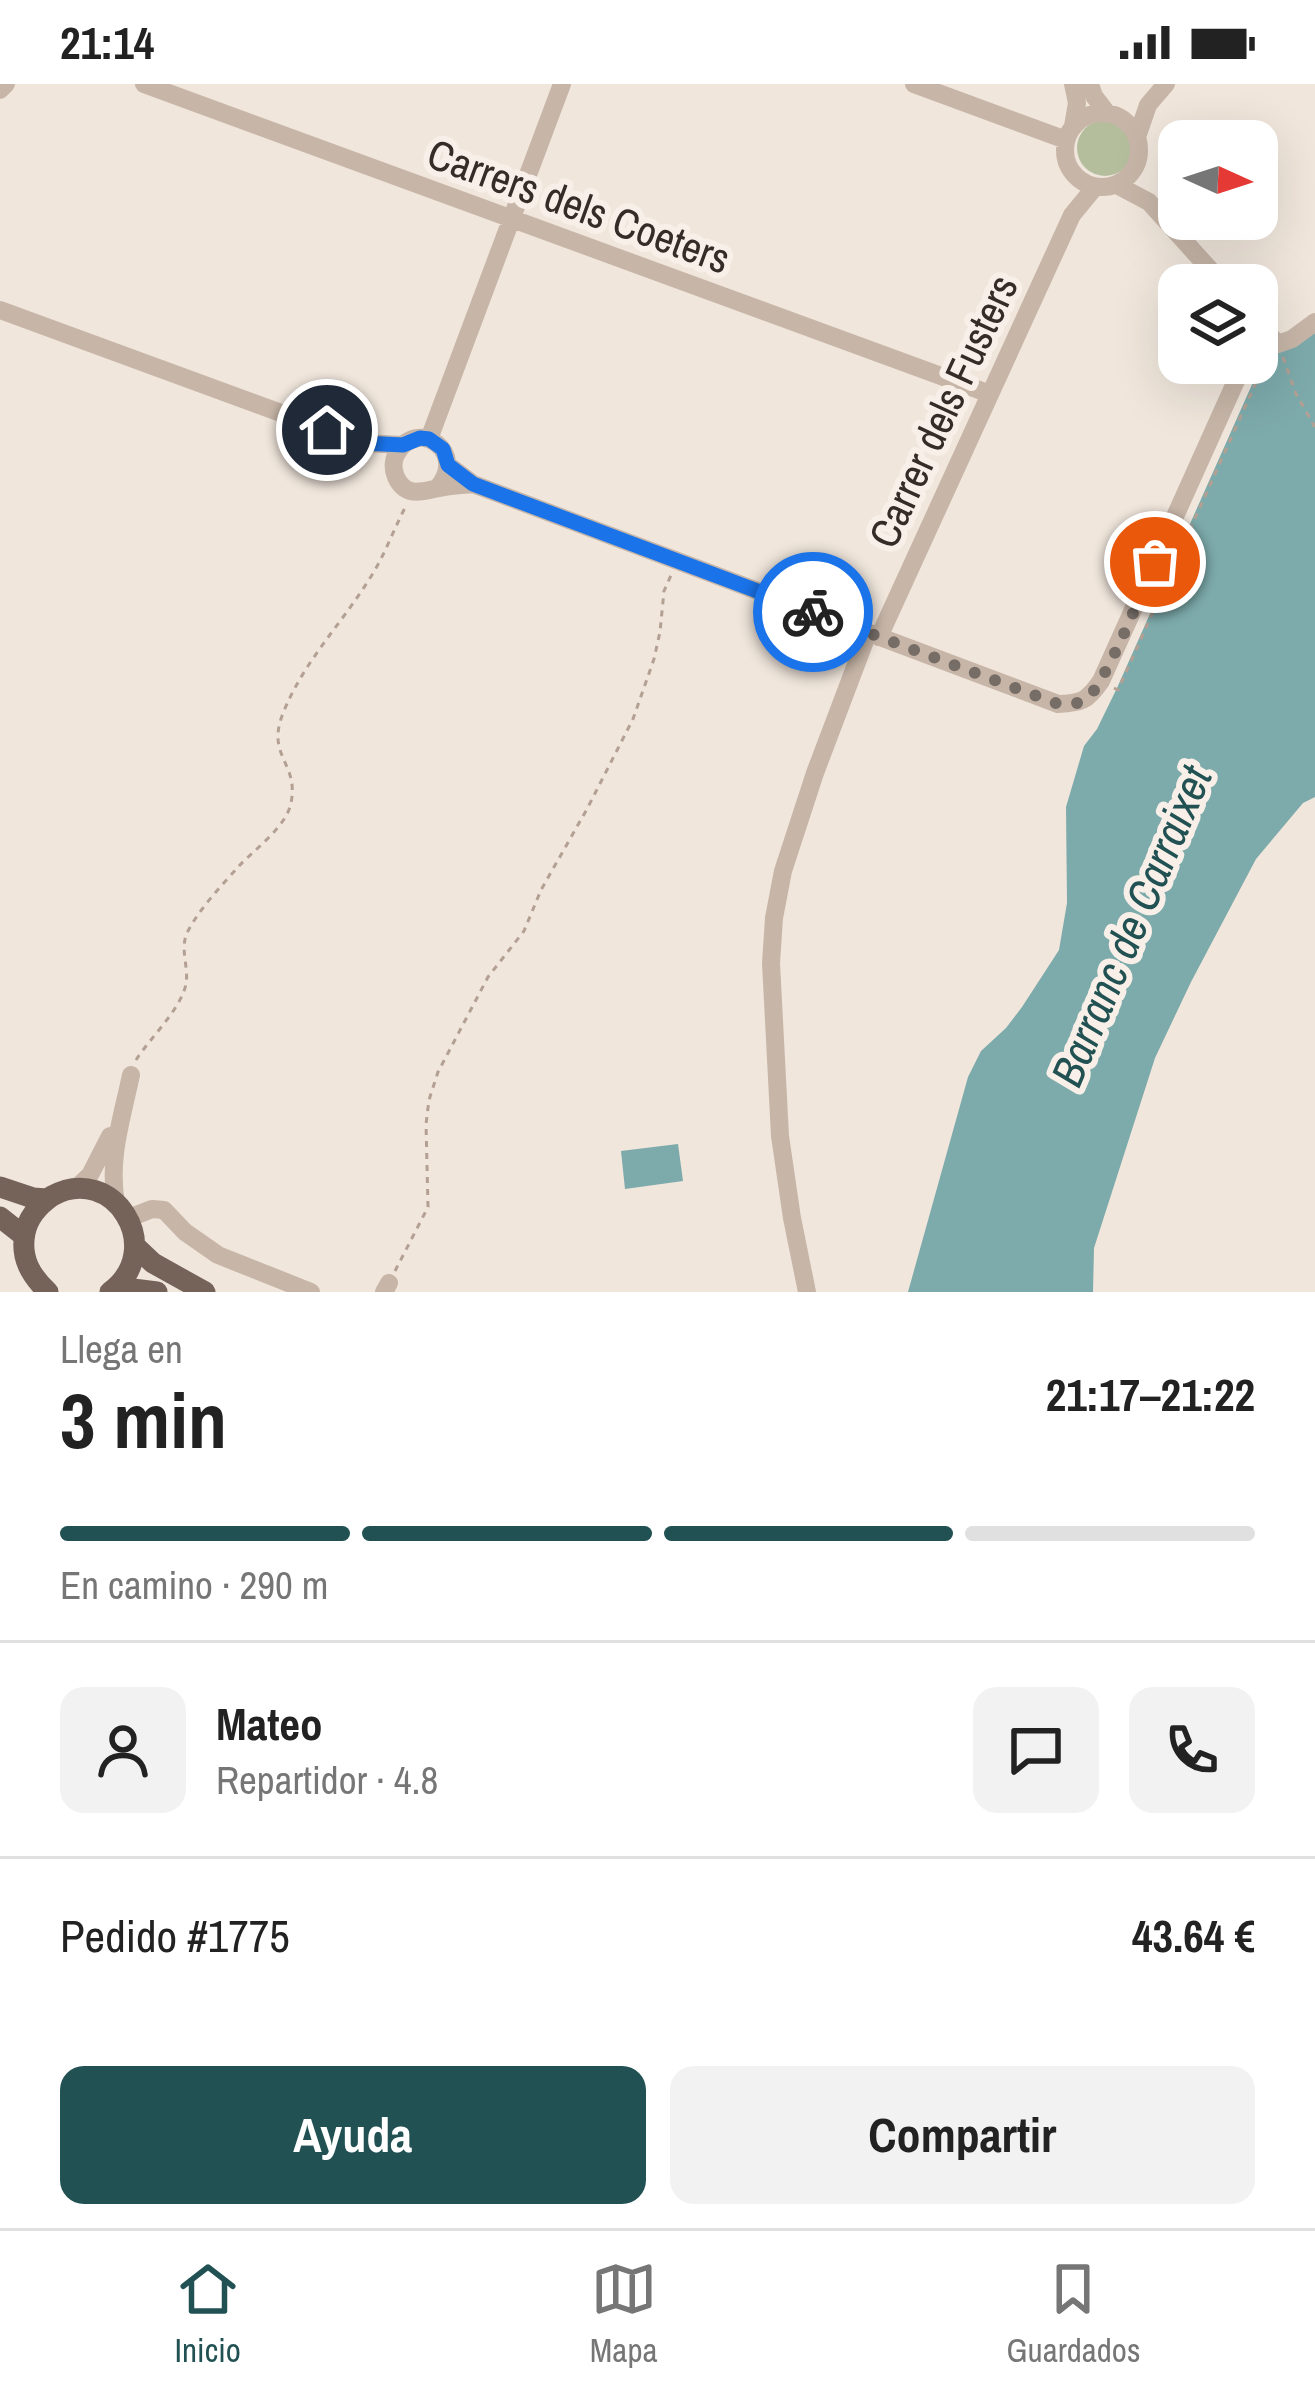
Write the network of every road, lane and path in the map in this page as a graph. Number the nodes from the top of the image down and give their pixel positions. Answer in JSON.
{"nodes":[{"id":1,"x":144,"y":84,"type":"edge"},
{"id":2,"x":562,"y":84,"type":"edge"},
{"id":3,"x":914,"y":84,"type":"edge"},
{"id":4,"x":1073,"y":84,"type":"edge"},
{"id":5,"x":1090,"y":84,"type":"edge"},
{"id":6,"x":1166,"y":84,"type":"edge"},
{"id":7,"x":1148,"y":105,"type":"junction"},
{"id":8,"x":1114,"y":115,"type":"junction"},
{"id":9,"x":1070,"y":133,"type":"junction"},
{"id":10,"x":1137,"y":137,"type":"junction"},
{"id":11,"x":1137,"y":165,"type":"junction"},
{"id":12,"x":1073,"y":175,"type":"junction"},
{"id":13,"x":1117,"y":185,"type":"junction"},
{"id":14,"x":1095,"y":188,"type":"junction"},
{"id":15,"x":1149,"y":202,"type":"junction"},
{"id":16,"x":1072,"y":215,"type":"junction"},
{"id":17,"x":512,"y":220,"type":"junction"},
{"id":18,"x":1205,"y":264,"type":"edge"},
{"id":19,"x":0,"y":310,"type":"edge"},
{"id":20,"x":1315,"y":322,"type":"edge"},
{"id":21,"x":1278,"y":336,"type":"edge"},
{"id":22,"x":1278,"y":360,"type":"edge"},
{"id":23,"x":1235,"y":384,"type":"edge"},
{"id":24,"x":1254,"y":384,"type":"edge"},
{"id":25,"x":990,"y":394,"type":"junction"},
{"id":26,"x":1315,"y":428,"type":"edge"},
{"id":27,"x":429,"y":439,"type":"junction"},
{"id":28,"x":363,"y":443,"type":"junction"},
{"id":29,"x":403,"y":445,"type":"junction"},
{"id":30,"x":448,"y":465,"type":"junction"},
{"id":31,"x":394,"y":468,"type":"junction"},
{"id":32,"x":473,"y":484,"type":"junction"},
{"id":33,"x":438,"y":487,"type":"junction"},
{"id":34,"x":414,"y":492,"type":"junction"},
{"id":35,"x":677,"y":561,"type":"junction"},
{"id":36,"x":874,"y":635,"type":"junction"},
{"id":37,"x":1100,"y":682,"type":"junction"},
{"id":38,"x":131,"y":1075,"type":"junction"},
{"id":39,"x":0,"y":1187,"type":"edge"},
{"id":40,"x":74,"y":1190,"type":"junction"},
{"id":41,"x":47,"y":1199,"type":"junction"},
{"id":42,"x":122,"y":1211,"type":"junction"},
{"id":43,"x":0,"y":1217,"type":"edge"},
{"id":44,"x":24,"y":1236,"type":"junction"},
{"id":45,"x":136,"y":1246,"type":"junction"},
{"id":46,"x":386,"y":1287,"type":"edge"},
{"id":47,"x":113,"y":1290,"type":"edge"},
{"id":48,"x":48,"y":1292,"type":"edge"},
{"id":49,"x":157,"y":1292,"type":"edge"},
{"id":50,"x":205,"y":1292,"type":"edge"},
{"id":51,"x":311,"y":1292,"type":"edge"},
{"id":52,"x":807,"y":1292,"type":"edge"}],
"edges":[{"from":1,"to":17,"type":"street","name":"Carrers dels Coeters"},
{"from":2,"to":17,"type":"street"},
{"from":3,"to":9,"type":"street"},
{"from":4,"to":9,"type":"street"},
{"from":5,"to":8,"type":"street"},
{"from":6,"to":7,"type":"street"},
{"from":7,"to":8,"type":"street"},
{"from":7,"to":10,"type":"street"},
{"from":8,"to":9,"type":"street"},
{"from":8,"to":10,"type":"street"},
{"from":9,"to":12,"type":"street"},
{"from":10,"to":11,"type":"street"},
{"from":11,"to":13,"type":"street"},
{"from":11,"to":15,"type":"street"},
{"from":12,"to":14,"type":"street"},
{"from":12,"to":16,"type":"street","name":"Carrer dels Fusters"},
{"from":13,"to":14,"type":"street"},
{"from":13,"to":15,"type":"street"},
{"from":14,"to":16,"type":"street","name":"Carrer dels Fusters"},
{"from":15,"to":18,"type":"street"},
{"from":16,"to":25,"type":"street","name":"Carrer dels Fusters"},
{"from":17,"to":25,"type":"street","name":"Carrers dels Coeters"},
{"from":17,"to":27,"type":"street"},
{"from":19,"to":28,"type":"street"},
{"from":20,"to":21,"type":"street"},
{"from":22,"to":26,"type":"path"},
{"from":23,"to":37,"type":"street"},
{"from":24,"to":37,"type":"path"},
{"from":25,"to":36,"type":"street","name":"Carrer dels Fusters"},
{"from":27,"to":29,"type":"street"},
{"from":27,"to":30,"type":"street"},
{"from":28,"to":29,"type":"street"},
{"from":28,"to":31,"type":"street"},
{"from":29,"to":31,"type":"street"},
{"from":30,"to":32,"type":"street"},
{"from":30,"to":33,"type":"street"},
{"from":31,"to":34,"type":"street"},
{"from":32,"to":33,"type":"street"},
{"from":32,"to":35,"type":"street"},
{"from":33,"to":34,"type":"street"},
{"from":34,"to":38,"type":"path"},
{"from":35,"to":36,"type":"street"},
{"from":35,"to":46,"type":"path"},
{"from":36,"to":37,"type":"street"},
{"from":36,"to":52,"type":"street","name":"Carrer dels Fusters"},
{"from":38,"to":40,"type":"street"},
{"from":38,"to":42,"type":"street"},
{"from":39,"to":41,"type":"main road"},
{"from":40,"to":41,"type":"main road"},
{"from":40,"to":42,"type":"main road"},
{"from":41,"to":44,"type":"main road"},
{"from":42,"to":45,"type":"main road"},
{"from":42,"to":51,"type":"street"},
{"from":43,"to":44,"type":"main road"},
{"from":44,"to":48,"type":"main road"},
{"from":45,"to":47,"type":"main road"},
{"from":45,"to":50,"type":"main road"},
{"from":47,"to":49,"type":"main road"}]}
